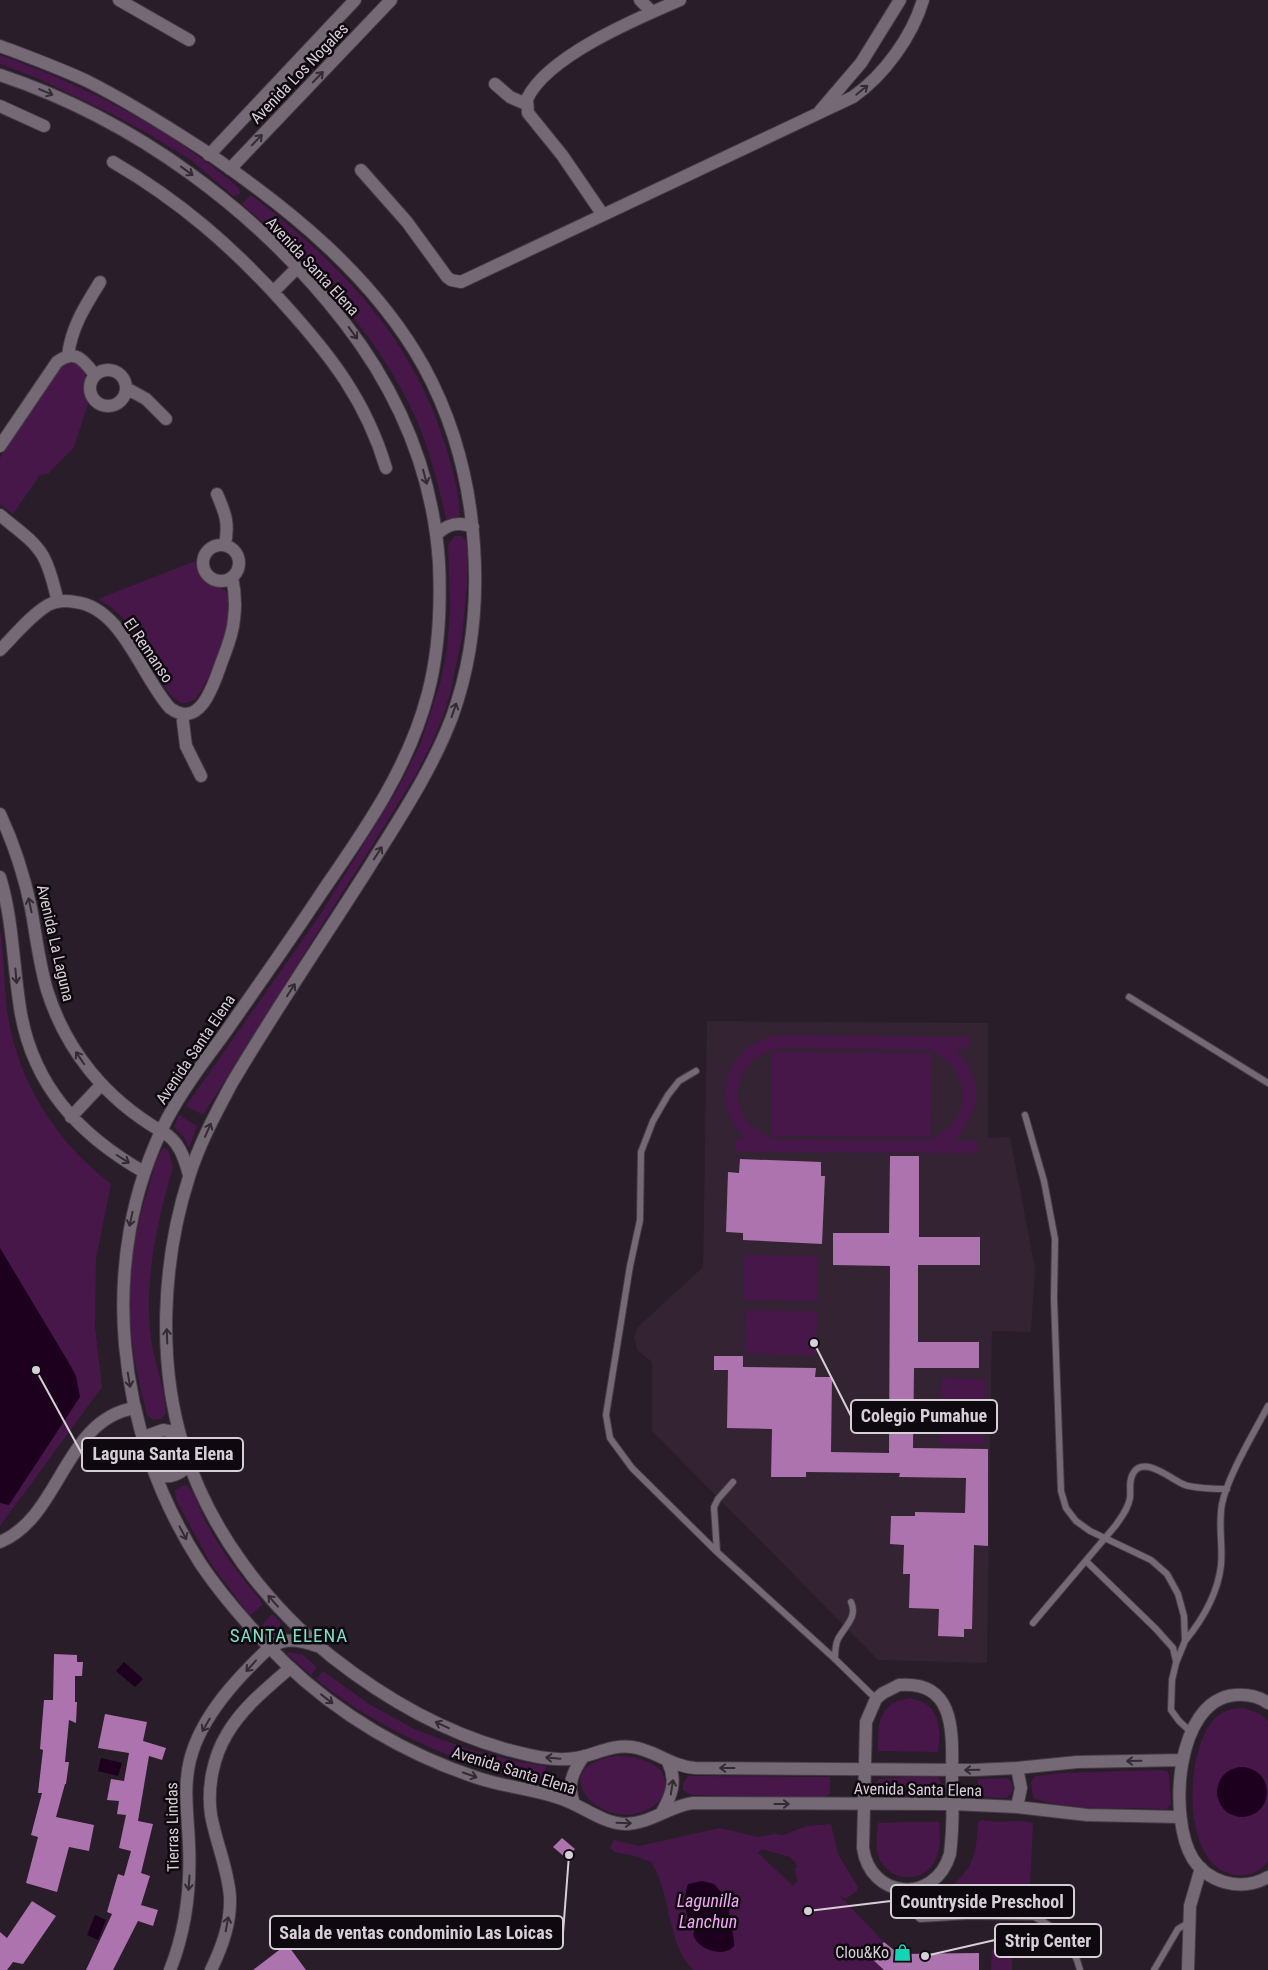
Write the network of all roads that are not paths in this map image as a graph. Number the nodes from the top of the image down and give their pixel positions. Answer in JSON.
{"nodes":[{"id":1,"x":118,"y":0,"type":"edge"},
{"id":2,"x":355,"y":0,"type":"edge"},
{"id":3,"x":390,"y":0,"type":"edge"},
{"id":4,"x":640,"y":0,"type":"edge"},
{"id":5,"x":680,"y":0,"type":"edge"},
{"id":6,"x":900,"y":0,"type":"edge"},
{"id":7,"x":922,"y":0,"type":"edge"},
{"id":8,"x":652,"y":12,"type":"junction"},
{"id":9,"x":189,"y":40,"type":"dead end"},
{"id":10,"x":0,"y":46,"type":"edge"},
{"id":11,"x":0,"y":75,"type":"edge"},
{"id":12,"x":495,"y":84,"type":"dead end"},
{"id":13,"x":526,"y":104,"type":"junction"},
{"id":14,"x":0,"y":106,"type":"edge"},
{"id":15,"x":819,"y":113,"type":"junction"},
{"id":16,"x":44,"y":126,"type":"dead end"},
{"id":17,"x":209,"y":155,"type":"junction"},
{"id":18,"x":113,"y":162,"type":"dead end"},
{"id":19,"x":230,"y":169,"type":"junction"},
{"id":20,"x":361,"y":170,"type":"dead end"},
{"id":21,"x":603,"y":215,"type":"junction"},
{"id":22,"x":297,"y":268,"type":"junction"},
{"id":23,"x":100,"y":282,"type":"dead end"},
{"id":24,"x":273,"y":292,"type":"junction"},
{"id":25,"x":68,"y":356,"type":"junction"},
{"id":26,"x":96,"y":375,"type":"junction"},
{"id":27,"x":126,"y":388,"type":"junction"},
{"id":28,"x":166,"y":419,"type":"dead end"},
{"id":29,"x":0,"y":446,"type":"edge"},
{"id":30,"x":386,"y":468,"type":"dead end"},
{"id":31,"x":217,"y":494,"type":"dead end"},
{"id":32,"x":0,"y":515,"type":"edge"},
{"id":33,"x":473,"y":527,"type":"junction"},
{"id":34,"x":437,"y":534,"type":"junction"},
{"id":35,"x":224,"y":545,"type":"junction"},
{"id":36,"x":232,"y":577,"type":"junction"},
{"id":37,"x":58,"y":602,"type":"junction"},
{"id":38,"x":0,"y":650,"type":"edge"},
{"id":39,"x":182,"y":714,"type":"junction"},
{"id":40,"x":200,"y":776,"type":"dead end"},
{"id":41,"x":0,"y":814,"type":"edge"},
{"id":42,"x":0,"y":876,"type":"edge"},
{"id":43,"x":1129,"y":997,"type":"dead end"},
{"id":44,"x":696,"y":1071,"type":"dead end"},
{"id":45,"x":1268,"y":1083,"type":"edge"},
{"id":46,"x":101,"y":1085,"type":"junction"},
{"id":47,"x":1025,"y":1115,"type":"dead end"},
{"id":48,"x":71,"y":1117,"type":"junction"},
{"id":49,"x":162,"y":1131,"type":"junction"},
{"id":50,"x":144,"y":1172,"type":"junction"},
{"id":51,"x":189,"y":1175,"type":"junction"},
{"id":52,"x":1268,"y":1406,"type":"edge"},
{"id":53,"x":135,"y":1408,"type":"junction"},
{"id":54,"x":179,"y":1433,"type":"junction"},
{"id":55,"x":144,"y":1437,"type":"junction"},
{"id":56,"x":190,"y":1465,"type":"junction"},
{"id":57,"x":157,"y":1475,"type":"junction"},
{"id":58,"x":733,"y":1482,"type":"dead end"},
{"id":59,"x":1227,"y":1489,"type":"junction"},
{"id":60,"x":1106,"y":1538,"type":"junction"},
{"id":61,"x":0,"y":1542,"type":"edge"},
{"id":62,"x":717,"y":1552,"type":"junction"},
{"id":63,"x":1086,"y":1561,"type":"junction"},
{"id":64,"x":851,"y":1602,"type":"dead end"},
{"id":65,"x":1033,"y":1623,"type":"dead end"},
{"id":66,"x":1185,"y":1641,"type":"junction"},
{"id":67,"x":270,"y":1647,"type":"junction"},
{"id":68,"x":321,"y":1647,"type":"junction"},
{"id":69,"x":835,"y":1659,"type":"junction"},
{"id":70,"x":1176,"y":1663,"type":"junction"},
{"id":71,"x":290,"y":1668,"type":"junction"},
{"id":72,"x":876,"y":1699,"type":"junction"},
{"id":73,"x":1268,"y":1703,"type":"edge"},
{"id":74,"x":1191,"y":1732,"type":"junction"},
{"id":75,"x":584,"y":1756,"type":"junction"},
{"id":76,"x":1183,"y":1760,"type":"junction"},
{"id":77,"x":668,"y":1762,"type":"junction"},
{"id":78,"x":1017,"y":1768,"type":"junction"},
{"id":79,"x":864,"y":1769,"type":"junction"},
{"id":80,"x":952,"y":1770,"type":"junction"},
{"id":81,"x":574,"y":1804,"type":"junction"},
{"id":82,"x":863,"y":1804,"type":"junction"},
{"id":83,"x":953,"y":1804,"type":"junction"},
{"id":84,"x":1017,"y":1807,"type":"junction"},
{"id":85,"x":662,"y":1812,"type":"junction"},
{"id":86,"x":1180,"y":1817,"type":"junction"},
{"id":87,"x":1201,"y":1868,"type":"junction"},
{"id":88,"x":1268,"y":1877,"type":"edge"},
{"id":89,"x":912,"y":1890,"type":"junction"},
{"id":90,"x":1188,"y":1923,"type":"junction"},
{"id":91,"x":170,"y":1970,"type":"edge"},
{"id":92,"x":211,"y":1970,"type":"edge"},
{"id":93,"x":1080,"y":1970,"type":"edge"},
{"id":94,"x":1154,"y":1970,"type":"edge"},
{"id":95,"x":1188,"y":1970,"type":"edge"}],
"edges":[{"from":1,"to":9,"type":"street"},
{"from":2,"to":17,"type":"street","name":"Avenida Los Nogales"},
{"from":19,"to":3,"type":"street","name":"Avenida Los Nogales","one_way":true},
{"from":4,"to":8,"type":"street"},
{"from":5,"to":8,"type":"street"},
{"from":6,"to":15,"type":"street"},
{"from":15,"to":7,"type":"street","one_way":true},
{"from":8,"to":13,"type":"street"},
{"from":10,"to":17,"type":"street","name":"Avenida Santa Elena"},
{"from":11,"to":22,"type":"street","name":"Avenida Santa Elena","one_way":true},
{"from":12,"to":13,"type":"street"},
{"from":13,"to":21,"type":"street"},
{"from":14,"to":16,"type":"street"},
{"from":15,"to":21,"type":"street"},
{"from":17,"to":19,"type":"street","name":"Avenida Santa Elena"},
{"from":18,"to":24,"type":"street"},
{"from":19,"to":33,"type":"street","name":"Avenida Santa Elena"},
{"from":20,"to":21,"type":"street"},
{"from":22,"to":24,"type":"street"},
{"from":22,"to":34,"type":"street","name":"Avenida Santa Elena","one_way":true},
{"from":23,"to":25,"type":"street"},
{"from":24,"to":30,"type":"street"},
{"from":25,"to":26,"type":"street"},
{"from":25,"to":29,"type":"street"},
{"from":26,"to":27,"type":"street"},
{"from":26,"to":27,"type":"street"},
{"from":27,"to":28,"type":"street"},
{"from":31,"to":35,"type":"street"},
{"from":32,"to":37,"type":"street"},
{"from":33,"to":34,"type":"street"},
{"from":51,"to":33,"type":"street","name":"Avenida Santa Elena","one_way":true},
{"from":34,"to":49,"type":"street","name":"Avenida Santa Elena"},
{"from":35,"to":36,"type":"street"},
{"from":35,"to":36,"type":"street"},
{"from":36,"to":39,"type":"street"},
{"from":37,"to":38,"type":"street"},
{"from":37,"to":39,"type":"street","name":"El Remanso"},
{"from":39,"to":40,"type":"street"},
{"from":46,"to":41,"type":"street","name":"Avenida La Laguna","one_way":true},
{"from":42,"to":48,"type":"street","one_way":true},
{"from":43,"to":45,"type":"lane"},
{"from":44,"to":62,"type":"lane"},
{"from":46,"to":48,"type":"street"},
{"from":46,"to":49,"type":"street","name":"Avenida La Laguna"},
{"from":47,"to":60,"type":"lane"},
{"from":48,"to":50,"type":"street","one_way":true},
{"from":49,"to":50,"type":"street","name":"Avenida Santa Elena"},
{"from":49,"to":51,"type":"street","name":"Avenida La Laguna"},
{"from":50,"to":53,"type":"street","name":"Avenida Santa Elena","one_way":true},
{"from":54,"to":51,"type":"street","name":"Avenida Santa Elena","one_way":true},
{"from":52,"to":59,"type":"lane"},
{"from":53,"to":55,"type":"street","name":"Avenida Santa Elena"},
{"from":53,"to":61,"type":"street"},
{"from":54,"to":55,"type":"street"},
{"from":54,"to":56,"type":"street","name":"Avenida Santa Elena"},
{"from":55,"to":57,"type":"street","name":"Avenida Santa Elena"},
{"from":56,"to":57,"type":"street"},
{"from":68,"to":56,"type":"street","name":"Avenida Santa Elena","one_way":true},
{"from":57,"to":67,"type":"street","name":"Avenida Santa Elena","one_way":true},
{"from":58,"to":62,"type":"lane"},
{"from":59,"to":60,"type":"lane"},
{"from":59,"to":66,"type":"lane"},
{"from":60,"to":63,"type":"lane"},
{"from":60,"to":66,"type":"lane"},
{"from":62,"to":69,"type":"lane"},
{"from":63,"to":65,"type":"lane"},
{"from":63,"to":70,"type":"lane"},
{"from":64,"to":69,"type":"lane"},
{"from":66,"to":70,"type":"lane"},
{"from":67,"to":68,"type":"street"},
{"from":67,"to":71,"type":"street","name":"Avenida Santa Elena"},
{"from":67,"to":91,"type":"street","name":"Tierras Lindas","one_way":true},
{"from":75,"to":68,"type":"street","name":"Avenida Santa Elena","one_way":true},
{"from":69,"to":72,"type":"lane"},
{"from":70,"to":74,"type":"lane"},
{"from":71,"to":81,"type":"street","name":"Avenida Santa Elena","one_way":true},
{"from":92,"to":71,"type":"street","one_way":true},
{"from":72,"to":79,"type":"street"},
{"from":72,"to":80,"type":"street"},
{"from":73,"to":74,"type":"street"},
{"from":74,"to":76,"type":"street"},
{"from":75,"to":77,"type":"street","name":"Avenida Santa Elena"},
{"from":75,"to":81,"type":"street"},
{"from":76,"to":78,"type":"street","name":"Avenida Santa Elena","one_way":true},
{"from":76,"to":86,"type":"street"},
{"from":79,"to":77,"type":"street","name":"Avenida Santa Elena","one_way":true},
{"from":85,"to":77,"type":"street","one_way":true},
{"from":78,"to":80,"type":"street","name":"Avenida Santa Elena","one_way":true},
{"from":78,"to":84,"type":"street"},
{"from":79,"to":80,"type":"street","name":"Avenida Santa Elena"},
{"from":79,"to":82,"type":"street"},
{"from":80,"to":83,"type":"street"},
{"from":81,"to":85,"type":"street","name":"Avenida Santa Elena","one_way":true},
{"from":82,"to":83,"type":"street","name":"Avenida Santa Elena"},
{"from":85,"to":82,"type":"street","name":"Avenida Santa Elena","one_way":true},
{"from":82,"to":89,"type":"street"},
{"from":83,"to":84,"type":"street","name":"Avenida Santa Elena"},
{"from":83,"to":89,"type":"street"},
{"from":84,"to":86,"type":"street","name":"Avenida Santa Elena"},
{"from":86,"to":87,"type":"street"},
{"from":87,"to":88,"type":"street"},
{"from":87,"to":90,"type":"street"},
{"from":89,"to":93,"type":"lane"},
{"from":90,"to":94,"type":"lane"},
{"from":90,"to":95,"type":"street"}]}
